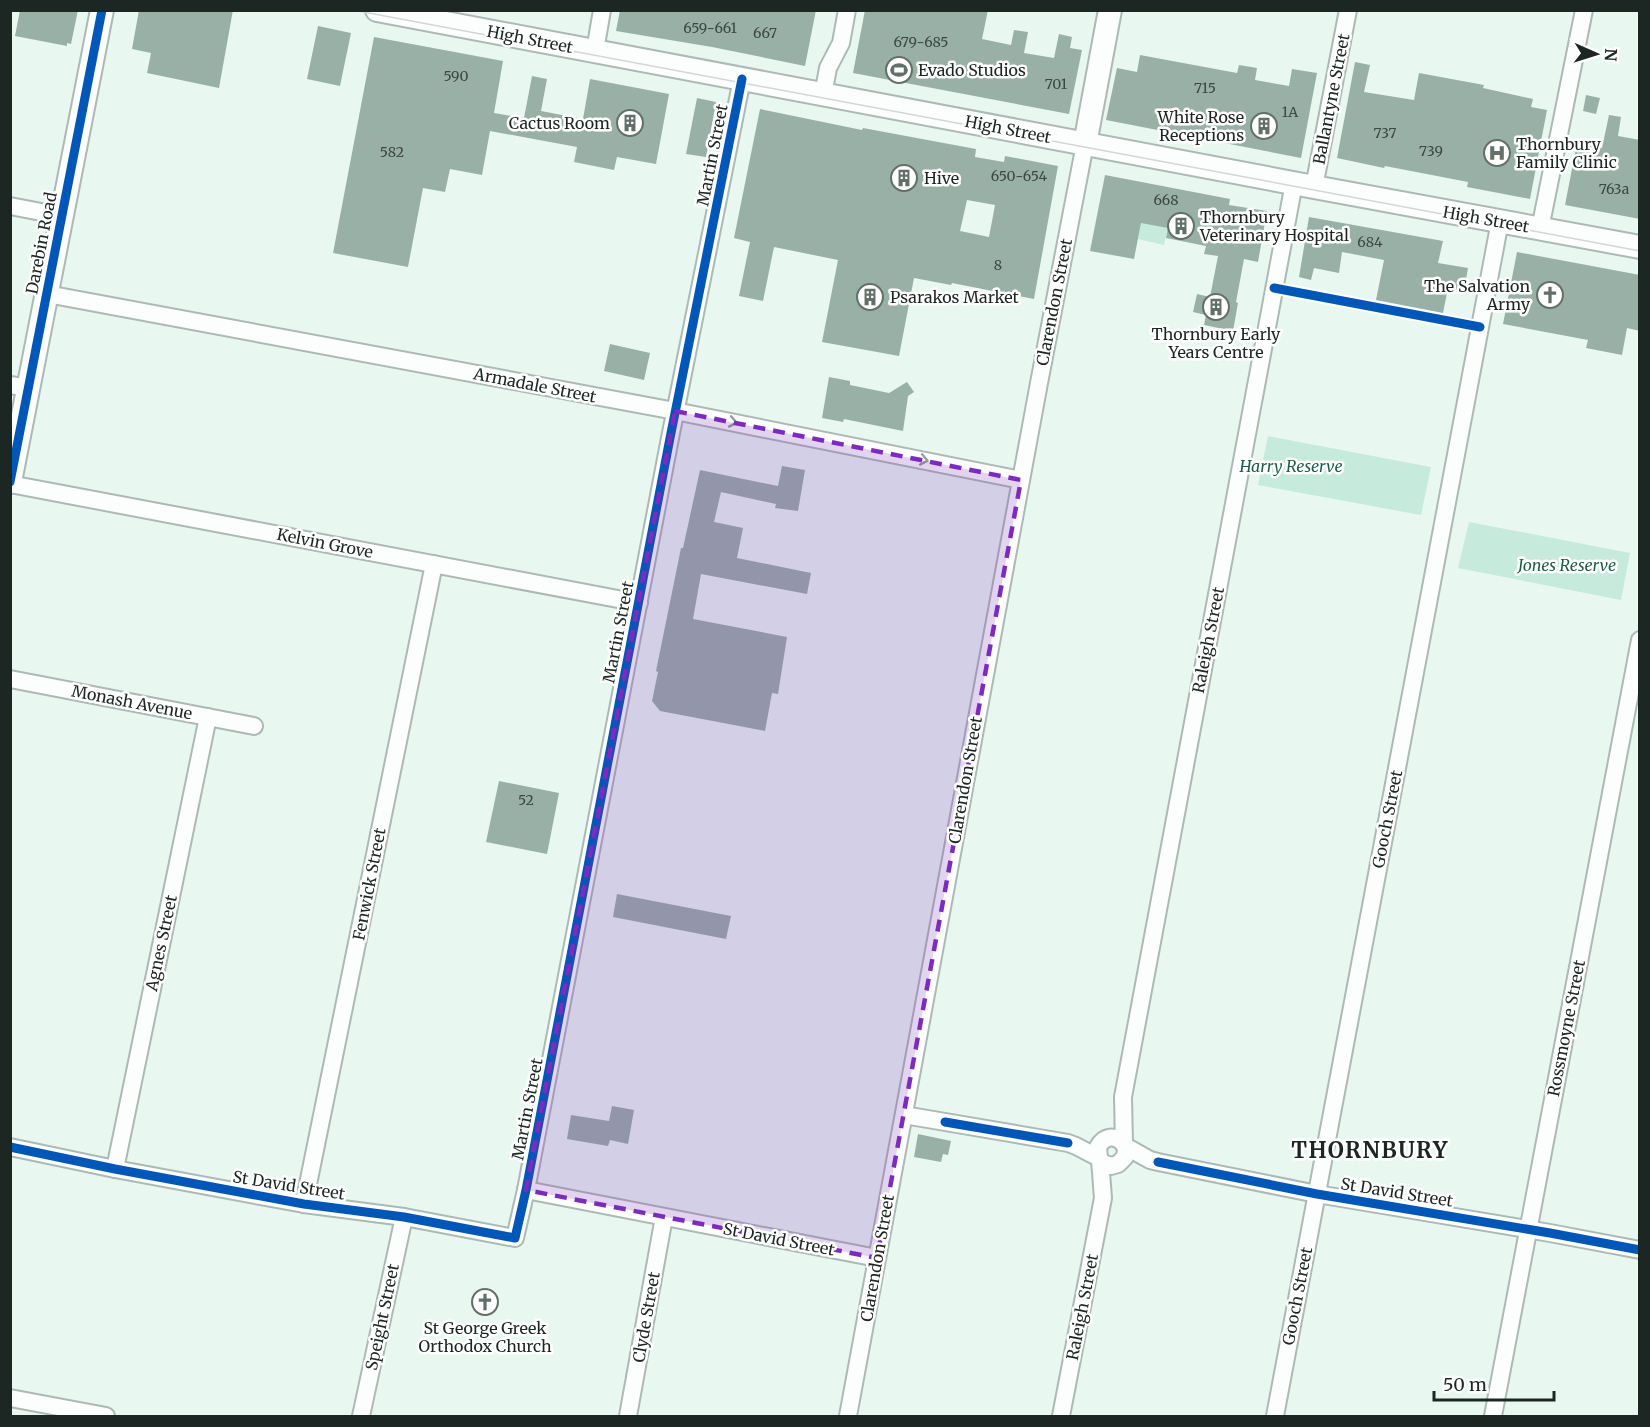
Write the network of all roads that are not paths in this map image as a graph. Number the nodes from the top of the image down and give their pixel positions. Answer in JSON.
{"nodes":[{"id":1,"x":102,"y":10,"type":"edge"},
{"id":2,"x":377,"y":10,"type":"edge"},
{"id":3,"x":602,"y":10,"type":"edge"},
{"id":4,"x":847,"y":10,"type":"edge"},
{"id":5,"x":1110,"y":10,"type":"edge"},
{"id":6,"x":1348,"y":10,"type":"edge"},
{"id":7,"x":1584,"y":10,"type":"edge"},
{"id":8,"x":595,"y":51,"type":"junction"},
{"id":9,"x":742,"y":80,"type":"junction"},
{"id":10,"x":823,"y":95,"type":"junction"},
{"id":11,"x":1084,"y":144,"type":"junction"},
{"id":12,"x":1304,"y":185,"type":"junction"},
{"id":13,"x":10,"y":206,"type":"edge"},
{"id":14,"x":62,"y":216,"type":"junction"},
{"id":15,"x":1500,"y":221,"type":"junction"},
{"id":16,"x":1540,"y":229,"type":"junction"},
{"id":17,"x":1640,"y":247,"type":"edge"},
{"id":18,"x":47,"y":294,"type":"junction"},
{"id":19,"x":20,"y":386,"type":"edge"},
{"id":20,"x":675,"y":411,"type":"junction"},
{"id":21,"x":1021,"y":480,"type":"junction"},
{"id":22,"x":10,"y":483,"type":"edge"},
{"id":23,"x":434,"y":564,"type":"junction"},
{"id":24,"x":639,"y":603,"type":"junction"},
{"id":25,"x":1640,"y":640,"type":"edge"},
{"id":26,"x":10,"y":679,"type":"edge"},
{"id":27,"x":208,"y":717,"type":"junction"},
{"id":28,"x":254,"y":726,"type":"dead end"},
{"id":29,"x":1123,"y":1097,"type":"junction"},
{"id":30,"x":904,"y":1115,"type":"junction"},
{"id":31,"x":1103,"y":1140,"type":"junction"},
{"id":32,"x":1125,"y":1145,"type":"junction"},
{"id":33,"x":1076,"y":1146,"type":"junction"},
{"id":34,"x":10,"y":1147,"type":"edge"},
{"id":35,"x":1100,"y":1159,"type":"junction"},
{"id":36,"x":1150,"y":1160,"type":"junction"},
{"id":37,"x":1119,"y":1163,"type":"junction"},
{"id":38,"x":115,"y":1169,"type":"junction"},
{"id":39,"x":526,"y":1190,"type":"junction"},
{"id":40,"x":1317,"y":1194,"type":"junction"},
{"id":41,"x":1102,"y":1197,"type":"junction"},
{"id":42,"x":304,"y":1204,"type":"junction"},
{"id":43,"x":404,"y":1217,"type":"junction"},
{"id":44,"x":664,"y":1217,"type":"junction"},
{"id":45,"x":1528,"y":1229,"type":"junction"},
{"id":46,"x":1640,"y":1250,"type":"edge"},
{"id":47,"x":877,"y":1258,"type":"junction"},
{"id":48,"x":10,"y":1398,"type":"edge"},
{"id":49,"x":106,"y":1416,"type":"edge"},
{"id":50,"x":360,"y":1416,"type":"edge"},
{"id":51,"x":628,"y":1416,"type":"edge"},
{"id":52,"x":848,"y":1416,"type":"edge"},
{"id":53,"x":1061,"y":1416,"type":"edge"},
{"id":54,"x":1275,"y":1416,"type":"edge"},
{"id":55,"x":1493,"y":1416,"type":"edge"}],
"edges":[{"from":1,"to":14,"type":"main road","name":"Darebin Road"},
{"from":2,"to":8,"type":"main road","name":"High Street"},
{"from":3,"to":8,"type":"street"},
{"from":4,"to":10,"type":"street"},
{"from":5,"to":11,"type":"main road"},
{"from":6,"to":12,"type":"street","name":"Ballantyne Street"},
{"from":7,"to":16,"type":"street"},
{"from":8,"to":9,"type":"main road","name":"High Street"},
{"from":9,"to":10,"type":"main road","name":"High Street"},
{"from":9,"to":20,"type":"street","name":"Martin Street"},
{"from":10,"to":11,"type":"main road","name":"High Street"},
{"from":11,"to":12,"type":"main road","name":"High Street"},
{"from":11,"to":21,"type":"street","name":"Clarendon Street"},
{"from":12,"to":15,"type":"main road","name":"High Street"},
{"from":12,"to":29,"type":"street","name":"Raleigh Street"},
{"from":13,"to":14,"type":"street"},
{"from":14,"to":18,"type":"main road","name":"Darebin Road"},
{"from":15,"to":16,"type":"main road","name":"High Street"},
{"from":15,"to":40,"type":"street","name":"Gooch Street"},
{"from":16,"to":17,"type":"main road","name":"High Street"},
{"from":18,"to":19,"type":"main road","name":"Darebin Road"},
{"from":18,"to":20,"type":"street","name":"Armadale Street"},
{"from":19,"to":22,"type":"main road","name":"Darebin Road"},
{"from":20,"to":21,"type":"street","name":"Armadale Street","one_way":true},
{"from":20,"to":24,"type":"street","name":"Martin Street"},
{"from":21,"to":30,"type":"street","name":"Clarendon Street"},
{"from":22,"to":23,"type":"street","name":"Kelvin Grove"},
{"from":23,"to":24,"type":"street","name":"Kelvin Grove"},
{"from":23,"to":42,"type":"street","name":"Fenwick Street"},
{"from":24,"to":39,"type":"street","name":"Martin Street"},
{"from":25,"to":45,"type":"street","name":"Rossmoyne Street"},
{"from":26,"to":27,"type":"street","name":"Monash Avenue"},
{"from":27,"to":28,"type":"street","name":"Monash Avenue"},
{"from":27,"to":38,"type":"street","name":"Agnes Street"},
{"from":29,"to":31,"type":"street","name":"Raleigh Street"},
{"from":29,"to":32,"type":"street","name":"Raleigh Street"},
{"from":30,"to":33,"type":"street"},
{"from":30,"to":47,"type":"street","name":"Clarendon Street"},
{"from":31,"to":32,"type":"street"},
{"from":31,"to":33,"type":"street"},
{"from":31,"to":35,"type":"street"},
{"from":32,"to":36,"type":"street","name":"St David Street"},
{"from":32,"to":37,"type":"street"},
{"from":33,"to":35,"type":"street"},
{"from":34,"to":38,"type":"street","name":"St David Street"},
{"from":35,"to":37,"type":"street"},
{"from":35,"to":41,"type":"street","name":"Raleigh Street"},
{"from":36,"to":37,"type":"street","name":"St David Street"},
{"from":36,"to":40,"type":"street","name":"St David Street"},
{"from":37,"to":41,"type":"street","name":"Raleigh Street"},
{"from":38,"to":42,"type":"street","name":"St David Street"},
{"from":39,"to":43,"type":"street","name":"St David Street"},
{"from":39,"to":44,"type":"street","name":"St David Street"},
{"from":40,"to":45,"type":"street","name":"St David Street"},
{"from":40,"to":54,"type":"street","name":"Gooch Street"},
{"from":41,"to":53,"type":"street","name":"Raleigh Street"},
{"from":42,"to":43,"type":"street","name":"St David Street"},
{"from":43,"to":50,"type":"street","name":"Speight Street"},
{"from":44,"to":47,"type":"street","name":"St David Street"},
{"from":44,"to":51,"type":"street","name":"Clyde Street"},
{"from":45,"to":46,"type":"street","name":"St David Street"},
{"from":45,"to":55,"type":"street","name":"Rossmoyne Street"},
{"from":47,"to":52,"type":"street","name":"Clarendon Street"},
{"from":48,"to":49,"type":"street"}]}
